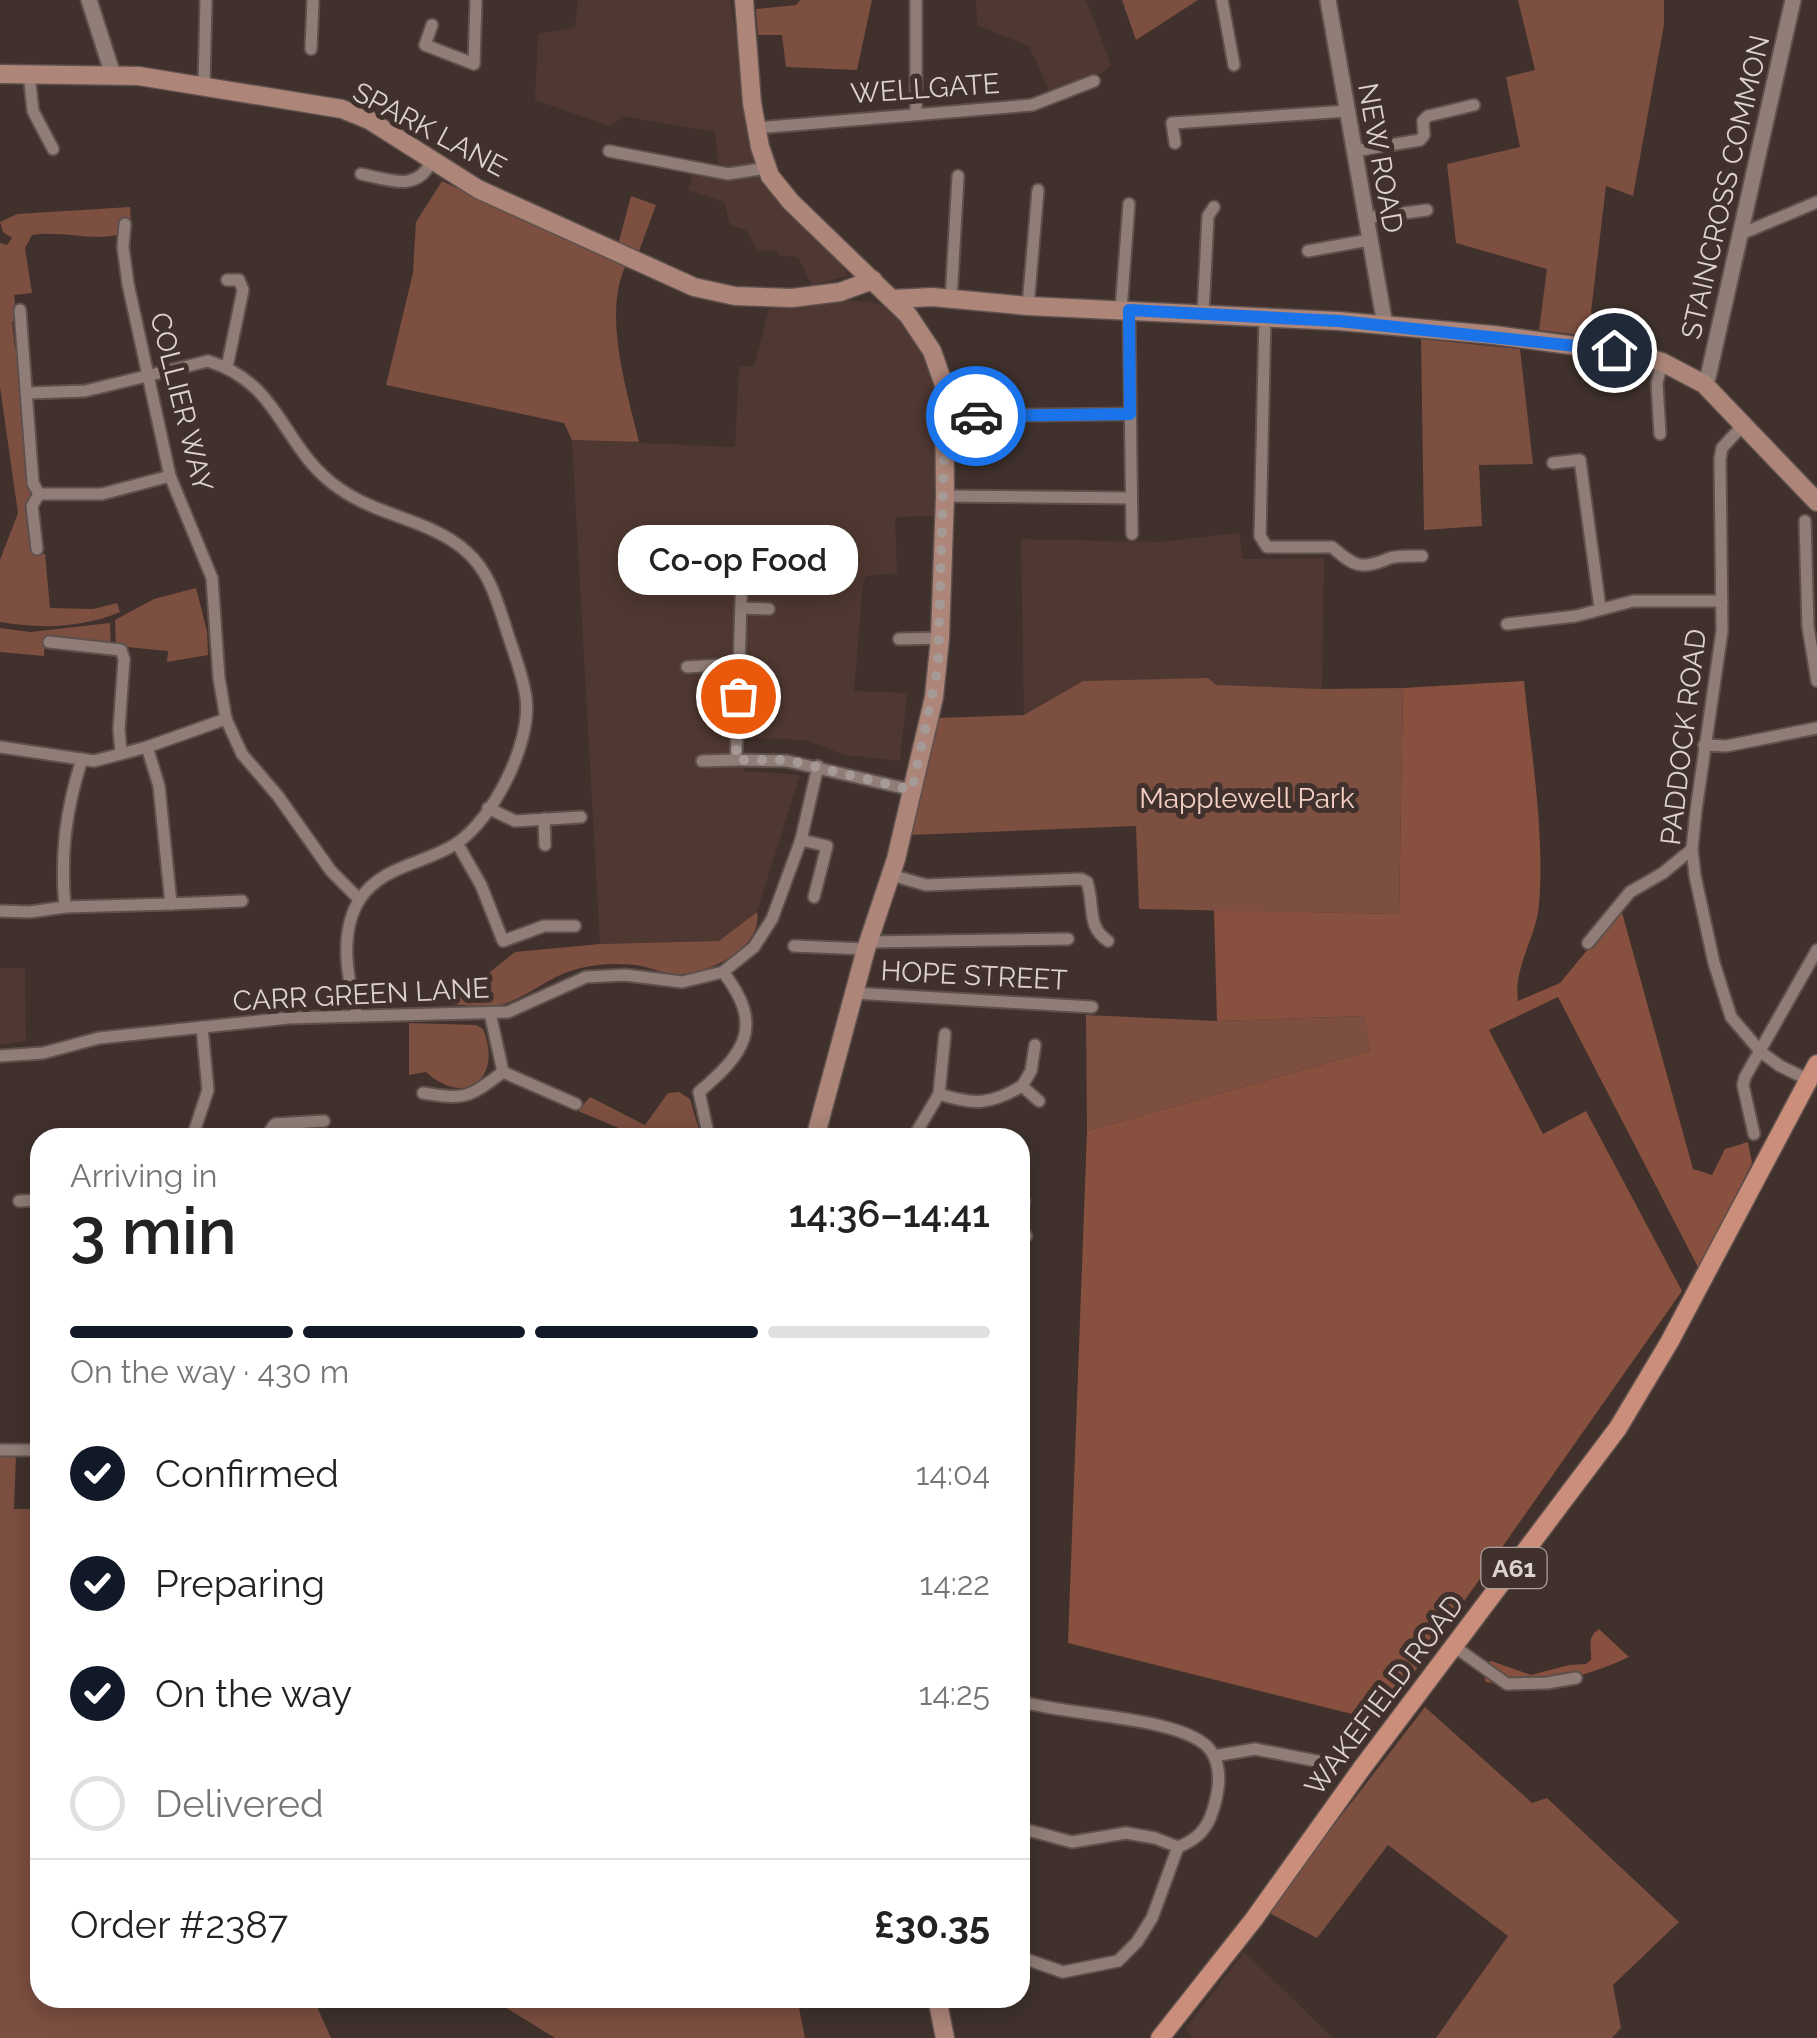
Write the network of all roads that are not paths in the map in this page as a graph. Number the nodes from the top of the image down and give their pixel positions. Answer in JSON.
{"nodes":[{"id":1,"x":89,"y":0,"type":"edge"},
{"id":2,"x":206,"y":0,"type":"edge"},
{"id":3,"x":314,"y":0,"type":"edge"},
{"id":4,"x":476,"y":0,"type":"edge"},
{"id":5,"x":744,"y":0,"type":"edge"},
{"id":6,"x":916,"y":0,"type":"edge"},
{"id":7,"x":1222,"y":0,"type":"edge"},
{"id":8,"x":1328,"y":0,"type":"edge"},
{"id":9,"x":1793,"y":0,"type":"edge"},
{"id":10,"x":432,"y":25,"type":"dead end"},
{"id":11,"x":311,"y":49,"type":"dead end"},
{"id":12,"x":1234,"y":65,"type":"dead end"},
{"id":13,"x":0,"y":74,"type":"edge"},
{"id":14,"x":29,"y":74,"type":"junction"},
{"id":15,"x":113,"y":75,"type":"junction"},
{"id":16,"x":1094,"y":82,"type":"dead end"},
{"id":17,"x":204,"y":86,"type":"junction"},
{"id":18,"x":1474,"y":105,"type":"dead end"},
{"id":19,"x":1348,"y":111,"type":"junction"},
{"id":20,"x":916,"y":112,"type":"junction"},
{"id":21,"x":756,"y":128,"type":"junction"},
{"id":22,"x":1175,"y":143,"type":"dead end"},
{"id":23,"x":53,"y":149,"type":"dead end"},
{"id":24,"x":609,"y":151,"type":"dead end"},
{"id":25,"x":1355,"y":151,"type":"junction"},
{"id":26,"x":430,"y":162,"type":"junction"},
{"id":27,"x":766,"y":168,"type":"junction"},
{"id":28,"x":361,"y":174,"type":"dead end"},
{"id":29,"x":958,"y":176,"type":"dead end"},
{"id":30,"x":1038,"y":190,"type":"dead end"},
{"id":31,"x":1817,"y":202,"type":"edge"},
{"id":32,"x":1129,"y":204,"type":"dead end"},
{"id":33,"x":1214,"y":207,"type":"dead end"},
{"id":34,"x":1428,"y":210,"type":"dead end"},
{"id":35,"x":1366,"y":218,"type":"junction"},
{"id":36,"x":125,"y":224,"type":"dead end"},
{"id":37,"x":1741,"y":234,"type":"junction"},
{"id":38,"x":1369,"y":240,"type":"junction"},
{"id":39,"x":1308,"y":251,"type":"dead end"},
{"id":40,"x":227,"y":280,"type":"dead end"},
{"id":41,"x":873,"y":280,"type":"junction"},
{"id":42,"x":894,"y":299,"type":"junction"},
{"id":43,"x":949,"y":300,"type":"junction"},
{"id":44,"x":1028,"y":306,"type":"junction"},
{"id":45,"x":20,"y":310,"type":"dead end"},
{"id":46,"x":1125,"y":310,"type":"junction"},
{"id":47,"x":1203,"y":314,"type":"junction"},
{"id":48,"x":1264,"y":316,"type":"junction"},
{"id":49,"x":916,"y":325,"type":"junction"},
{"id":50,"x":1386,"y":325,"type":"junction"},
{"id":51,"x":1662,"y":362,"type":"junction"},
{"id":52,"x":226,"y":367,"type":"junction"},
{"id":53,"x":146,"y":376,"type":"junction"},
{"id":54,"x":1704,"y":384,"type":"junction"},
{"id":55,"x":28,"y":394,"type":"junction"},
{"id":56,"x":1130,"y":414,"type":"junction"},
{"id":57,"x":945,"y":416,"type":"junction"},
{"id":58,"x":1743,"y":425,"type":"junction"},
{"id":59,"x":1660,"y":434,"type":"dead end"},
{"id":60,"x":1553,"y":462,"type":"dead end"},
{"id":61,"x":170,"y":476,"type":"junction"},
{"id":62,"x":39,"y":494,"type":"junction"},
{"id":63,"x":944,"y":496,"type":"junction"},
{"id":64,"x":1131,"y":498,"type":"junction"},
{"id":65,"x":1817,"y":502,"type":"edge"},
{"id":66,"x":1805,"y":521,"type":"dead end"},
{"id":67,"x":1132,"y":534,"type":"dead end"},
{"id":68,"x":37,"y":549,"type":"dead end"},
{"id":69,"x":1422,"y":556,"type":"dead end"},
{"id":70,"x":742,"y":570,"type":"dead end"},
{"id":71,"x":1722,"y":601,"type":"junction"},
{"id":72,"x":741,"y":608,"type":"junction"},
{"id":73,"x":768,"y":608,"type":"dead end"},
{"id":74,"x":1600,"y":608,"type":"junction"},
{"id":75,"x":1507,"y":624,"type":"dead end"},
{"id":76,"x":940,"y":638,"type":"junction"},
{"id":77,"x":899,"y":639,"type":"dead end"},
{"id":78,"x":49,"y":642,"type":"dead end"},
{"id":79,"x":738,"y":664,"type":"junction"},
{"id":80,"x":687,"y":667,"type":"dead end"},
{"id":81,"x":1817,"y":680,"type":"edge"},
{"id":82,"x":226,"y":720,"type":"junction"},
{"id":83,"x":1817,"y":728,"type":"edge"},
{"id":84,"x":1704,"y":745,"type":"junction"},
{"id":85,"x":0,"y":747,"type":"edge"},
{"id":86,"x":146,"y":747,"type":"junction"},
{"id":87,"x":121,"y":754,"type":"junction"},
{"id":88,"x":82,"y":758,"type":"junction"},
{"id":89,"x":736,"y":760,"type":"junction"},
{"id":90,"x":702,"y":762,"type":"dead end"},
{"id":91,"x":818,"y":766,"type":"junction"},
{"id":92,"x":912,"y":790,"type":"junction"},
{"id":93,"x":488,"y":808,"type":"junction"},
{"id":94,"x":581,"y":817,"type":"dead end"},
{"id":95,"x":544,"y":819,"type":"junction"},
{"id":96,"x":800,"y":840,"type":"junction"},
{"id":97,"x":457,"y":843,"type":"junction"},
{"id":98,"x":545,"y":845,"type":"dead end"},
{"id":99,"x":1692,"y":849,"type":"junction"},
{"id":100,"x":891,"y":875,"type":"junction"},
{"id":101,"x":814,"y":897,"type":"dead end"},
{"id":102,"x":360,"y":899,"type":"junction"},
{"id":103,"x":242,"y":901,"type":"dead end"},
{"id":104,"x":171,"y":904,"type":"junction"},
{"id":105,"x":65,"y":907,"type":"junction"},
{"id":106,"x":0,"y":911,"type":"edge"},
{"id":107,"x":575,"y":926,"type":"dead end"},
{"id":108,"x":1068,"y":939,"type":"dead end"},
{"id":109,"x":1108,"y":941,"type":"dead end"},
{"id":110,"x":1588,"y":942,"type":"dead end"},
{"id":111,"x":867,"y":945,"type":"junction"},
{"id":112,"x":794,"y":946,"type":"dead end"},
{"id":113,"x":1817,"y":950,"type":"edge"},
{"id":114,"x":723,"y":972,"type":"junction"},
{"id":115,"x":853,"y":993,"type":"junction"},
{"id":116,"x":1092,"y":1007,"type":"dead end"},
{"id":117,"x":490,"y":1014,"type":"junction"},
{"id":118,"x":358,"y":1016,"type":"junction"},
{"id":119,"x":202,"y":1028,"type":"junction"},
{"id":120,"x":945,"y":1034,"type":"dead end"},
{"id":121,"x":1035,"y":1045,"type":"dead end"},
{"id":122,"x":1761,"y":1052,"type":"junction"},
{"id":123,"x":0,"y":1056,"type":"edge"},
{"id":124,"x":504,"y":1072,"type":"junction"},
{"id":125,"x":1813,"y":1072,"type":"edge"},
{"id":126,"x":1022,"y":1086,"type":"junction"},
{"id":127,"x":423,"y":1093,"type":"dead end"},
{"id":128,"x":939,"y":1094,"type":"junction"},
{"id":129,"x":1039,"y":1101,"type":"dead end"},
{"id":130,"x":576,"y":1104,"type":"dead end"},
{"id":131,"x":324,"y":1121,"type":"dead end"},
{"id":132,"x":195,"y":1128,"type":"edge"},
{"id":133,"x":272,"y":1128,"type":"edge"},
{"id":134,"x":707,"y":1128,"type":"edge"},
{"id":135,"x":817,"y":1128,"type":"edge"},
{"id":136,"x":918,"y":1128,"type":"edge"},
{"id":137,"x":1754,"y":1134,"type":"dead end"},
{"id":138,"x":19,"y":1200,"type":"dead end"},
{"id":139,"x":30,"y":1200,"type":"edge"},
{"id":140,"x":0,"y":1450,"type":"edge"},
{"id":141,"x":30,"y":1450,"type":"edge"},
{"id":142,"x":1455,"y":1647,"type":"junction"},
{"id":143,"x":1576,"y":1678,"type":"dead end"},
{"id":144,"x":1030,"y":1704,"type":"edge"},
{"id":145,"x":1214,"y":1756,"type":"junction"},
{"id":146,"x":1322,"y":1762,"type":"dead end"},
{"id":147,"x":1030,"y":1831,"type":"edge"},
{"id":148,"x":1178,"y":1847,"type":"junction"},
{"id":149,"x":1030,"y":1961,"type":"edge"},
{"id":150,"x":939,"y":2008,"type":"edge"},
{"id":151,"x":945,"y":2038,"type":"edge"},
{"id":152,"x":1160,"y":2038,"type":"edge"}],
"edges":[{"from":1,"to":15,"type":"street"},
{"from":2,"to":17,"type":"street"},
{"from":3,"to":11,"type":"street"},
{"from":4,"to":10,"type":"street"},
{"from":5,"to":21,"type":"main road"},
{"from":6,"to":20,"type":"street"},
{"from":7,"to":12,"type":"street"},
{"from":8,"to":19,"type":"street","name":"NEW ROAD"},
{"from":9,"to":37,"type":"street","name":"STAINCROSS COMMON"},
{"from":13,"to":14,"type":"main road","name":"SPARK LANE"},
{"from":14,"to":15,"type":"main road","name":"SPARK LANE"},
{"from":14,"to":23,"type":"street"},
{"from":15,"to":17,"type":"main road","name":"SPARK LANE"},
{"from":16,"to":20,"type":"street","name":"WELLGATE"},
{"from":17,"to":26,"type":"main road","name":"SPARK LANE"},
{"from":18,"to":25,"type":"street"},
{"from":19,"to":22,"type":"street"},
{"from":19,"to":25,"type":"street","name":"NEW ROAD"},
{"from":20,"to":21,"type":"street","name":"WELLGATE"},
{"from":21,"to":27,"type":"main road"},
{"from":24,"to":27,"type":"street"},
{"from":25,"to":35,"type":"street","name":"NEW ROAD"},
{"from":26,"to":28,"type":"street"},
{"from":26,"to":41,"type":"main road","name":"SPARK LANE"},
{"from":27,"to":41,"type":"main road"},
{"from":29,"to":43,"type":"street"},
{"from":30,"to":44,"type":"street"},
{"from":31,"to":37,"type":"street"},
{"from":32,"to":46,"type":"street"},
{"from":33,"to":47,"type":"street"},
{"from":34,"to":35,"type":"street"},
{"from":35,"to":38,"type":"street","name":"NEW ROAD"},
{"from":36,"to":53,"type":"street","name":"COLLIER WAY"},
{"from":37,"to":54,"type":"street","name":"STAINCROSS COMMON"},
{"from":38,"to":39,"type":"street"},
{"from":38,"to":50,"type":"street","name":"NEW ROAD"},
{"from":40,"to":52,"type":"street"},
{"from":41,"to":42,"type":"main road"},
{"from":42,"to":43,"type":"main road"},
{"from":42,"to":49,"type":"main road"},
{"from":43,"to":44,"type":"main road"},
{"from":43,"to":49,"type":"main road"},
{"from":44,"to":46,"type":"main road"},
{"from":45,"to":55,"type":"street"},
{"from":46,"to":47,"type":"main road"},
{"from":46,"to":56,"type":"street"},
{"from":47,"to":48,"type":"main road"},
{"from":48,"to":50,"type":"main road"},
{"from":48,"to":69,"type":"street"},
{"from":49,"to":57,"type":"main road"},
{"from":50,"to":51,"type":"main road"},
{"from":51,"to":54,"type":"main road"},
{"from":51,"to":59,"type":"street"},
{"from":52,"to":53,"type":"street"},
{"from":52,"to":93,"type":"street"},
{"from":53,"to":55,"type":"street"},
{"from":53,"to":61,"type":"street","name":"COLLIER WAY"},
{"from":54,"to":58,"type":"main road"},
{"from":55,"to":62,"type":"street"},
{"from":56,"to":57,"type":"street"},
{"from":56,"to":64,"type":"street"},
{"from":57,"to":63,"type":"main road"},
{"from":58,"to":65,"type":"main road"},
{"from":58,"to":71,"type":"street","name":"PADDOCK ROAD"},
{"from":60,"to":74,"type":"street"},
{"from":61,"to":62,"type":"street"},
{"from":61,"to":82,"type":"street","name":"COLLIER WAY"},
{"from":62,"to":68,"type":"street"},
{"from":63,"to":64,"type":"street"},
{"from":63,"to":76,"type":"main road"},
{"from":64,"to":67,"type":"street"},
{"from":66,"to":81,"type":"street"},
{"from":70,"to":72,"type":"street"},
{"from":71,"to":74,"type":"street"},
{"from":71,"to":84,"type":"street","name":"PADDOCK ROAD"},
{"from":72,"to":73,"type":"street"},
{"from":72,"to":79,"type":"street"},
{"from":74,"to":75,"type":"street"},
{"from":76,"to":77,"type":"street"},
{"from":76,"to":92,"type":"main road"},
{"from":78,"to":87,"type":"street"},
{"from":79,"to":80,"type":"street"},
{"from":79,"to":89,"type":"street"},
{"from":82,"to":86,"type":"street"},
{"from":82,"to":102,"type":"street","name":"COLLIER WAY"},
{"from":83,"to":84,"type":"street"},
{"from":84,"to":99,"type":"street","name":"PADDOCK ROAD"},
{"from":85,"to":88,"type":"street"},
{"from":86,"to":87,"type":"street"},
{"from":86,"to":104,"type":"street"},
{"from":87,"to":88,"type":"street"},
{"from":88,"to":105,"type":"street"},
{"from":89,"to":90,"type":"street"},
{"from":89,"to":91,"type":"street"},
{"from":91,"to":92,"type":"street"},
{"from":91,"to":96,"type":"street"},
{"from":92,"to":100,"type":"main road"},
{"from":93,"to":95,"type":"street"},
{"from":93,"to":97,"type":"street"},
{"from":94,"to":95,"type":"street"},
{"from":95,"to":98,"type":"street"},
{"from":96,"to":101,"type":"street"},
{"from":96,"to":114,"type":"street"},
{"from":97,"to":102,"type":"street"},
{"from":97,"to":107,"type":"street"},
{"from":99,"to":110,"type":"street"},
{"from":99,"to":122,"type":"street","name":"PADDOCK ROAD"},
{"from":100,"to":109,"type":"street"},
{"from":100,"to":111,"type":"main road"},
{"from":102,"to":118,"type":"street"},
{"from":103,"to":104,"type":"street"},
{"from":104,"to":105,"type":"street"},
{"from":105,"to":106,"type":"street"},
{"from":108,"to":111,"type":"street"},
{"from":111,"to":112,"type":"street"},
{"from":111,"to":115,"type":"main road"},
{"from":113,"to":122,"type":"street"},
{"from":114,"to":117,"type":"street","name":"CARR GREEN LANE"},
{"from":114,"to":134,"type":"street"},
{"from":115,"to":116,"type":"street","name":"HOPE STREET"},
{"from":115,"to":135,"type":"main road"},
{"from":117,"to":118,"type":"street","name":"CARR GREEN LANE"},
{"from":117,"to":124,"type":"street"},
{"from":118,"to":119,"type":"street","name":"CARR GREEN LANE"},
{"from":119,"to":123,"type":"street","name":"CARR GREEN LANE"},
{"from":119,"to":132,"type":"street"},
{"from":120,"to":128,"type":"street"},
{"from":121,"to":126,"type":"street"},
{"from":122,"to":125,"type":"street","name":"PADDOCK ROAD"},
{"from":122,"to":137,"type":"street"},
{"from":124,"to":127,"type":"street"},
{"from":124,"to":130,"type":"street"},
{"from":125,"to":142,"type":"main road","name":"WAKEFIELD ROAD","number":"A61"},
{"from":126,"to":128,"type":"street"},
{"from":126,"to":129,"type":"street"},
{"from":128,"to":136,"type":"street"},
{"from":131,"to":133,"type":"street"},
{"from":138,"to":139,"type":"street"},
{"from":140,"to":141,"type":"street"},
{"from":142,"to":143,"type":"street"},
{"from":142,"to":152,"type":"main road","name":"WAKEFIELD ROAD","number":"A61"},
{"from":144,"to":145,"type":"street"},
{"from":145,"to":146,"type":"street"},
{"from":145,"to":148,"type":"street"},
{"from":147,"to":148,"type":"street"},
{"from":148,"to":149,"type":"street"},
{"from":150,"to":151,"type":"main road"}]}
